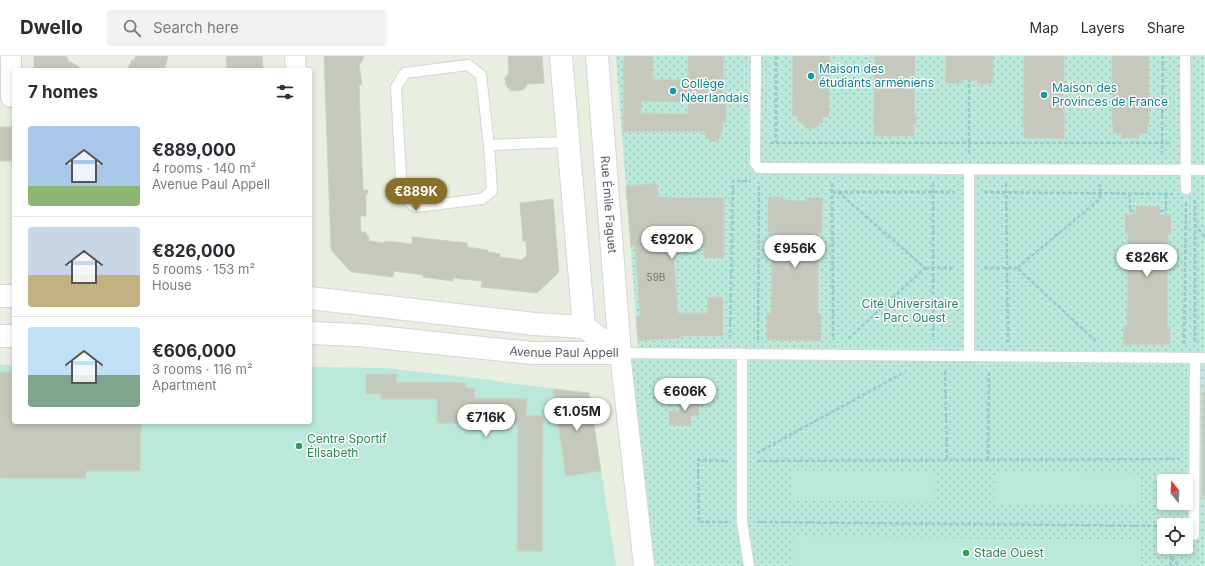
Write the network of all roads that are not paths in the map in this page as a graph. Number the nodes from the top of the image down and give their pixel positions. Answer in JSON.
{"nodes":[{"id":1,"x":11,"y":56,"type":"edge"},
{"id":2,"x":295,"y":56,"type":"edge"},
{"id":3,"x":561,"y":56,"type":"edge"},
{"id":4,"x":597,"y":56,"type":"edge"},
{"id":5,"x":756,"y":56,"type":"edge"},
{"id":6,"x":1185,"y":56,"type":"edge"},
{"id":7,"x":296,"y":68,"type":"edge"},
{"id":8,"x":8,"y":99,"type":"edge"},
{"id":9,"x":568,"y":142,"type":"junction"},
{"id":10,"x":489,"y":145,"type":"junction"},
{"id":11,"x":969,"y":169,"type":"junction"},
{"id":12,"x":1186,"y":169,"type":"junction"},
{"id":13,"x":1205,"y":170,"type":"edge"},
{"id":14,"x":1186,"y":192,"type":"road end"},
{"id":15,"x":0,"y":296,"type":"edge"},
{"id":16,"x":12,"y":296,"type":"edge"},
{"id":17,"x":312,"y":298,"type":"edge"},
{"id":18,"x":584,"y":327,"type":"junction"},
{"id":19,"x":312,"y":333,"type":"edge"},
{"id":20,"x":0,"y":336,"type":"edge"},
{"id":21,"x":12,"y":336,"type":"edge"},
{"id":22,"x":620,"y":354,"type":"junction"},
{"id":23,"x":742,"y":354,"type":"junction"},
{"id":24,"x":969,"y":356,"type":"junction"},
{"id":25,"x":1200,"y":358,"type":"edge"},
{"id":26,"x":1194,"y":535,"type":"dead end"},
{"id":27,"x":644,"y":566,"type":"edge"},
{"id":28,"x":749,"y":566,"type":"edge"}],
"edges":[{"from":1,"to":8,"type":"street"},
{"from":2,"to":7,"type":"street"},
{"from":3,"to":9,"type":"street"},
{"from":4,"to":22,"type":"street","name":"Rue Émile Faguet"},
{"from":5,"to":11,"type":"lane"},
{"from":6,"to":12,"type":"lane"},
{"from":9,"to":10,"type":"lane"},
{"from":9,"to":18,"type":"street"},
{"from":10,"to":10,"type":"lane"},
{"from":11,"to":12,"type":"lane"},
{"from":11,"to":24,"type":"lane"},
{"from":12,"to":13,"type":"lane"},
{"from":12,"to":14,"type":"lane"},
{"from":15,"to":16,"type":"street"},
{"from":17,"to":18,"type":"street","name":"Avenue Paul Appell"},
{"from":18,"to":22,"type":"street","name":"Avenue Paul Appell"},
{"from":19,"to":22,"type":"street","name":"Avenue Paul Appell"},
{"from":20,"to":21,"type":"street"},
{"from":22,"to":23,"type":"lane"},
{"from":22,"to":27,"type":"street"},
{"from":23,"to":24,"type":"lane"},
{"from":23,"to":28,"type":"lane"},
{"from":24,"to":25,"type":"lane"},
{"from":25,"to":26,"type":"lane"}]}
